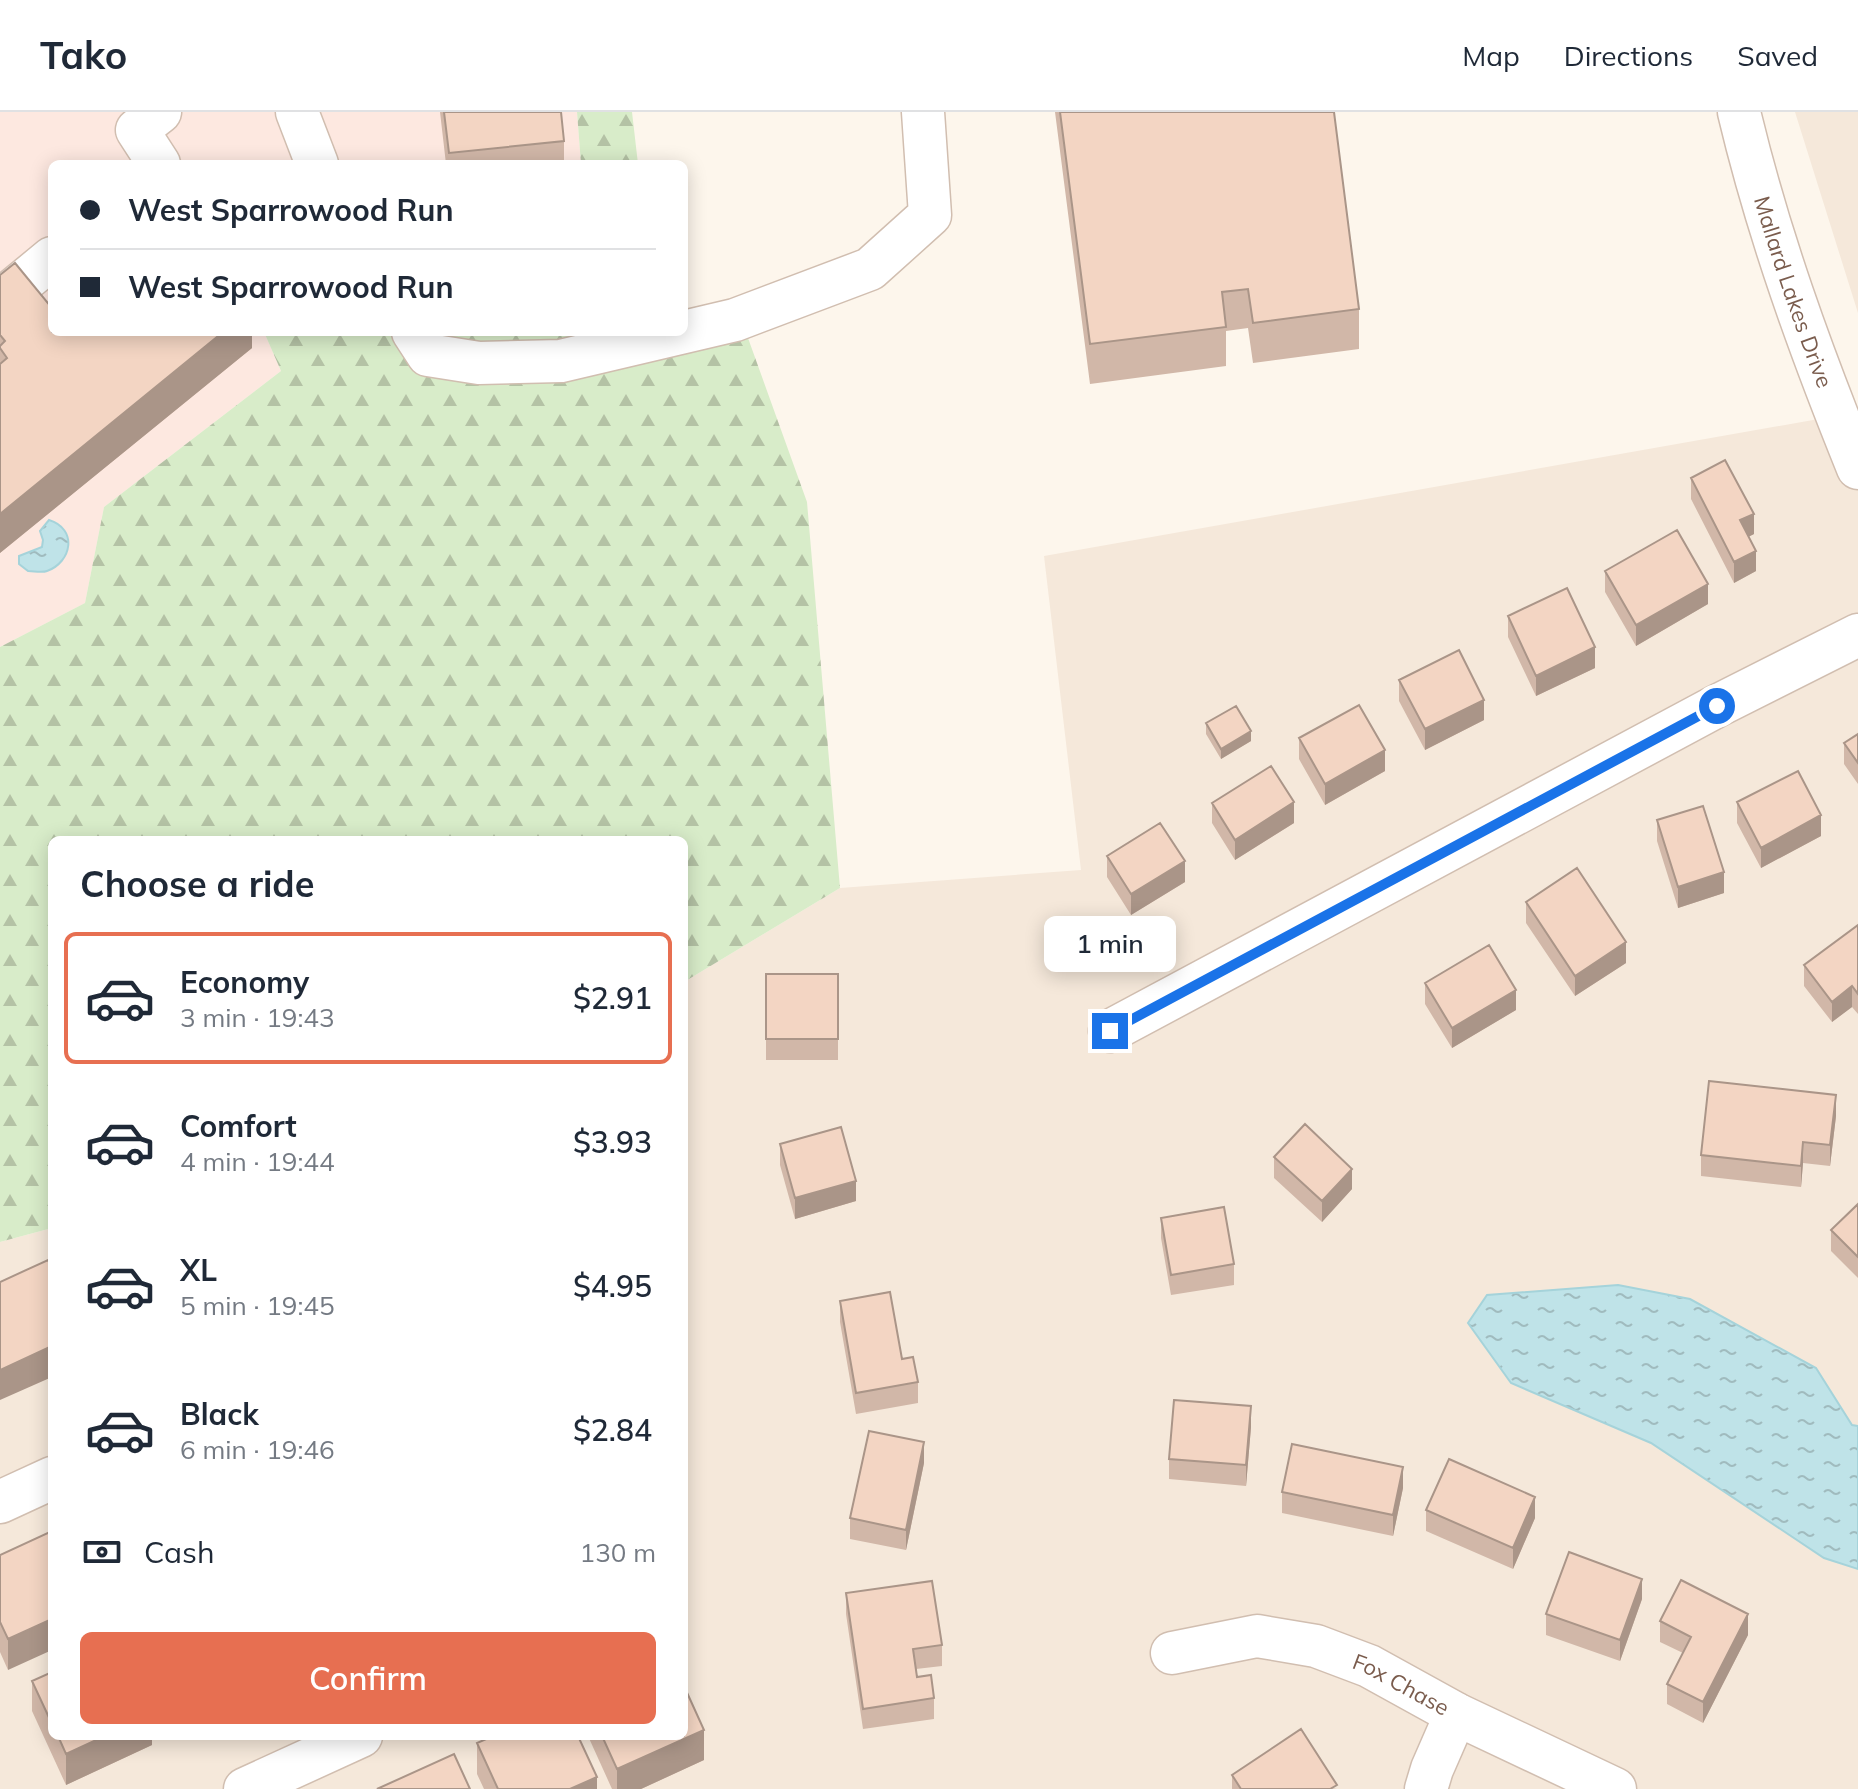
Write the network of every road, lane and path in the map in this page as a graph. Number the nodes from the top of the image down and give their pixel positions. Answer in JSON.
{"nodes":[{"id":1,"x":160,"y":112,"type":"edge"},
{"id":2,"x":297,"y":112,"type":"edge"},
{"id":3,"x":923,"y":112,"type":"edge"},
{"id":4,"x":1739,"y":112,"type":"edge"},
{"id":5,"x":156,"y":160,"type":"edge"},
{"id":6,"x":315,"y":160,"type":"edge"},
{"id":7,"x":42,"y":266,"type":"edge"},
{"id":8,"x":16,"y":312,"type":"edge"},
{"id":9,"x":688,"y":331,"type":"edge"},
{"id":10,"x":416,"y":336,"type":"edge"},
{"id":11,"x":667,"y":336,"type":"edge"},
{"id":12,"x":1858,"y":468,"type":"edge"},
{"id":13,"x":1858,"y":635,"type":"edge"},
{"id":14,"x":1110,"y":1031,"type":"dead end"},
{"id":15,"x":48,"y":1480,"type":"edge"},
{"id":16,"x":0,"y":1502,"type":"edge"},
{"id":17,"x":1172,"y":1653,"type":"dead end"},
{"id":18,"x":1456,"y":1714,"type":"junction"},
{"id":19,"x":352,"y":1740,"type":"edge"},
{"id":20,"x":245,"y":1789,"type":"edge"},
{"id":21,"x":1426,"y":1789,"type":"edge"},
{"id":22,"x":1615,"y":1789,"type":"edge"}],
"edges":[{"from":1,"to":5,"type":"street"},
{"from":2,"to":6,"type":"street"},
{"from":3,"to":9,"type":"street"},
{"from":4,"to":12,"type":"street","name":"Mallard Lakes Drive"},
{"from":7,"to":8,"type":"street"},
{"from":10,"to":11,"type":"street"},
{"from":13,"to":14,"type":"street"},
{"from":15,"to":16,"type":"street"},
{"from":17,"to":18,"type":"street","name":"Fox Chase"},
{"from":18,"to":21,"type":"street"},
{"from":18,"to":22,"type":"street","name":"Fox Chase"},
{"from":19,"to":20,"type":"street"}]}
